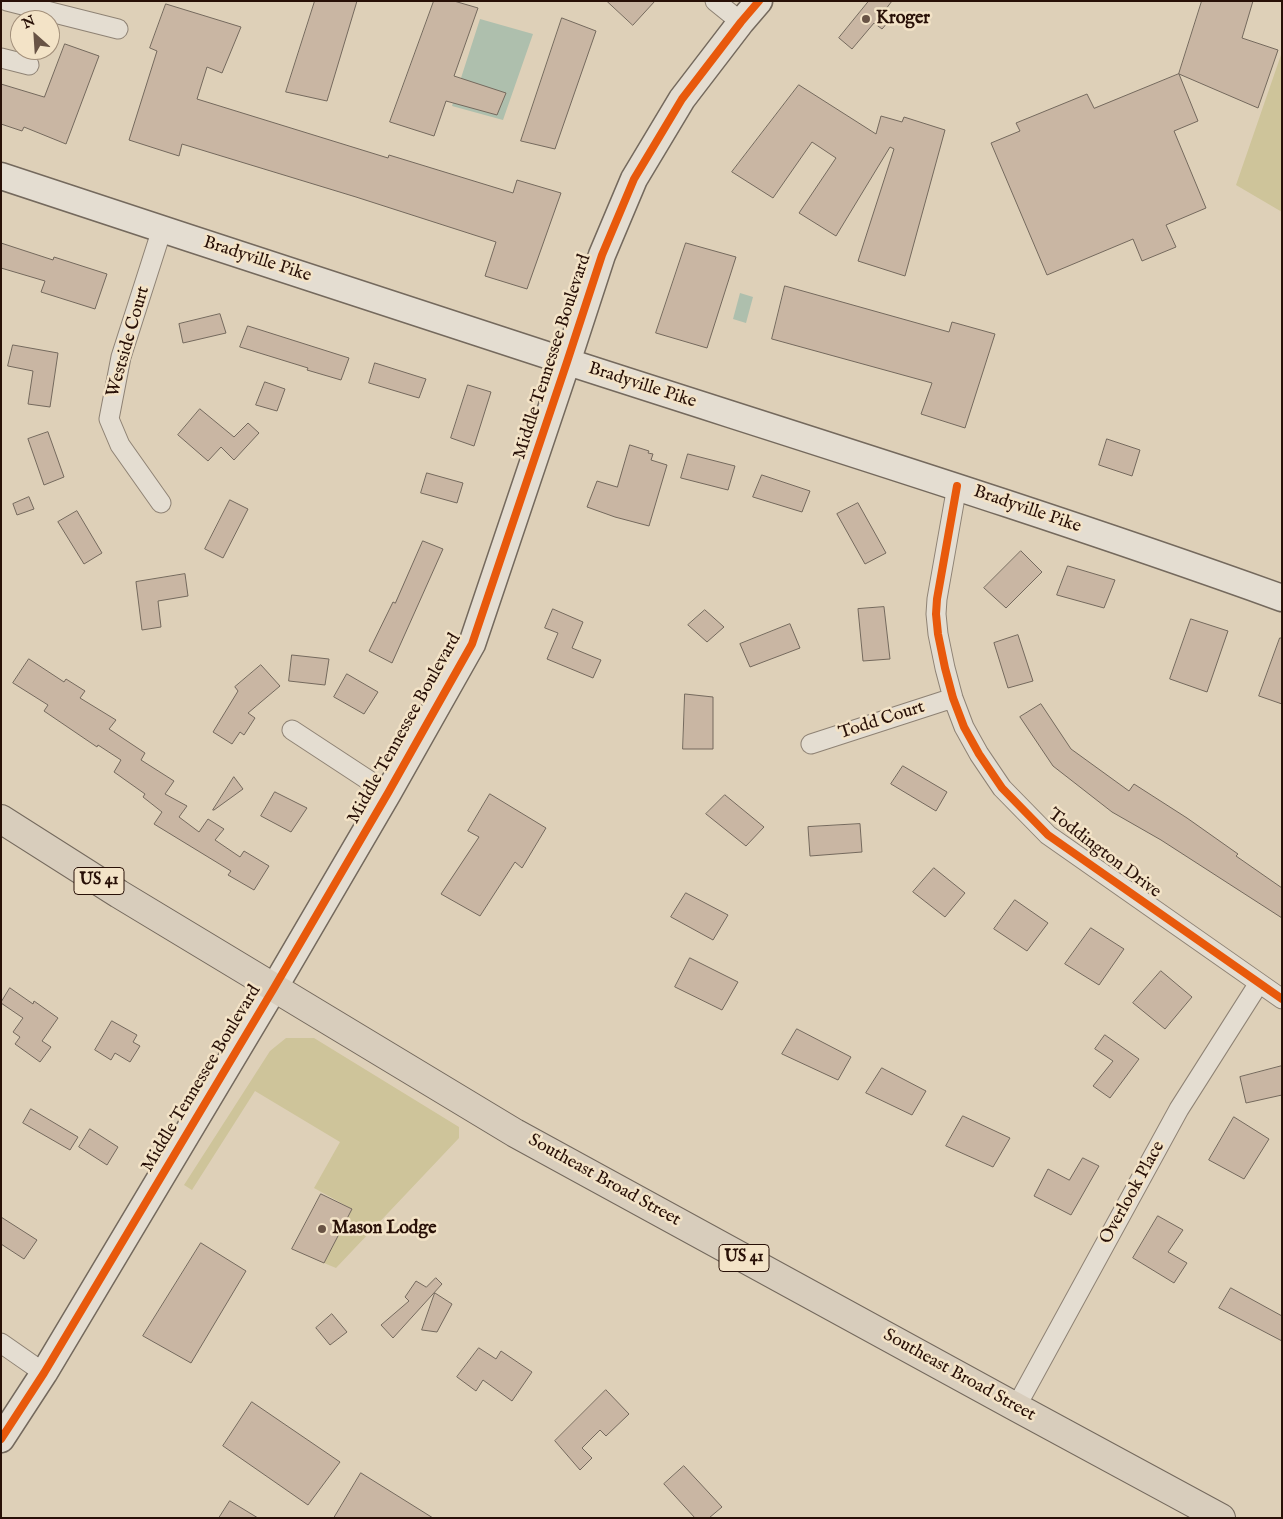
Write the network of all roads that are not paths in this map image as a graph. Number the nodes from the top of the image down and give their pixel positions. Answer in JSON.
{"nodes":[{"id":1,"x":7,"y":1,"type":"edge"},
{"id":2,"x":714,"y":1,"type":"edge"},
{"id":3,"x":759,"y":1,"type":"edge"},
{"id":4,"x":740,"y":22,"type":"junction"},
{"id":5,"x":118,"y":29,"type":"dead end"},
{"id":6,"x":1,"y":58,"type":"edge"},
{"id":7,"x":29,"y":65,"type":"dead end"},
{"id":8,"x":1,"y":176,"type":"edge"},
{"id":9,"x":162,"y":229,"type":"junction"},
{"id":10,"x":567,"y":362,"type":"junction"},
{"id":11,"x":957,"y":486,"type":"junction"},
{"id":12,"x":161,"y":503,"type":"dead end"},
{"id":13,"x":1282,"y":598,"type":"edge"},
{"id":14,"x":953,"y":698,"type":"junction"},
{"id":15,"x":292,"y":730,"type":"dead end"},
{"id":16,"x":811,"y":744,"type":"dead end"},
{"id":17,"x":388,"y":792,"type":"junction"},
{"id":18,"x":1,"y":819,"type":"edge"},
{"id":19,"x":1259,"y":983,"type":"junction"},
{"id":20,"x":274,"y":988,"type":"junction"},
{"id":21,"x":1282,"y":999,"type":"edge"},
{"id":22,"x":1,"y":1343,"type":"edge"},
{"id":23,"x":44,"y":1374,"type":"junction"},
{"id":24,"x":1016,"y":1407,"type":"junction"},
{"id":25,"x":1,"y":1439,"type":"edge"},
{"id":26,"x":1205,"y":1514,"type":"edge"}],
"edges":[{"from":1,"to":5,"type":"street"},
{"from":2,"to":4,"type":"street"},
{"from":3,"to":4,"type":"main road","name":"Middle Tennessee Boulevard"},
{"from":4,"to":10,"type":"main road","name":"Middle Tennessee Boulevard"},
{"from":6,"to":7,"type":"street"},
{"from":8,"to":9,"type":"main road","name":"Bradyville Pike"},
{"from":9,"to":10,"type":"main road","name":"Bradyville Pike"},
{"from":9,"to":12,"type":"street","name":"Westside Court"},
{"from":10,"to":11,"type":"main road","name":"Bradyville Pike"},
{"from":10,"to":17,"type":"main road","name":"Middle Tennessee Boulevard"},
{"from":11,"to":13,"type":"main road","name":"Bradyville Pike"},
{"from":11,"to":14,"type":"street","name":"Toddington Drive"},
{"from":14,"to":16,"type":"street","name":"Todd Court"},
{"from":14,"to":19,"type":"street","name":"Toddington Drive"},
{"from":15,"to":17,"type":"street"},
{"from":17,"to":20,"type":"main road","name":"Middle Tennessee Boulevard"},
{"from":18,"to":20,"type":"main road","name":"Southeast Broad Street","number":"US 41"},
{"from":19,"to":21,"type":"street","name":"Toddington Drive"},
{"from":19,"to":24,"type":"street","name":"Overlook Place"},
{"from":20,"to":23,"type":"main road","name":"Middle Tennessee Boulevard"},
{"from":20,"to":24,"type":"main road","name":"Southeast Broad Street","number":"US 41"},
{"from":22,"to":23,"type":"street"},
{"from":23,"to":25,"type":"main road","name":"Middle Tennessee Boulevard"},
{"from":24,"to":26,"type":"main road","name":"Southeast Broad Street","number":"US 41"}]}
